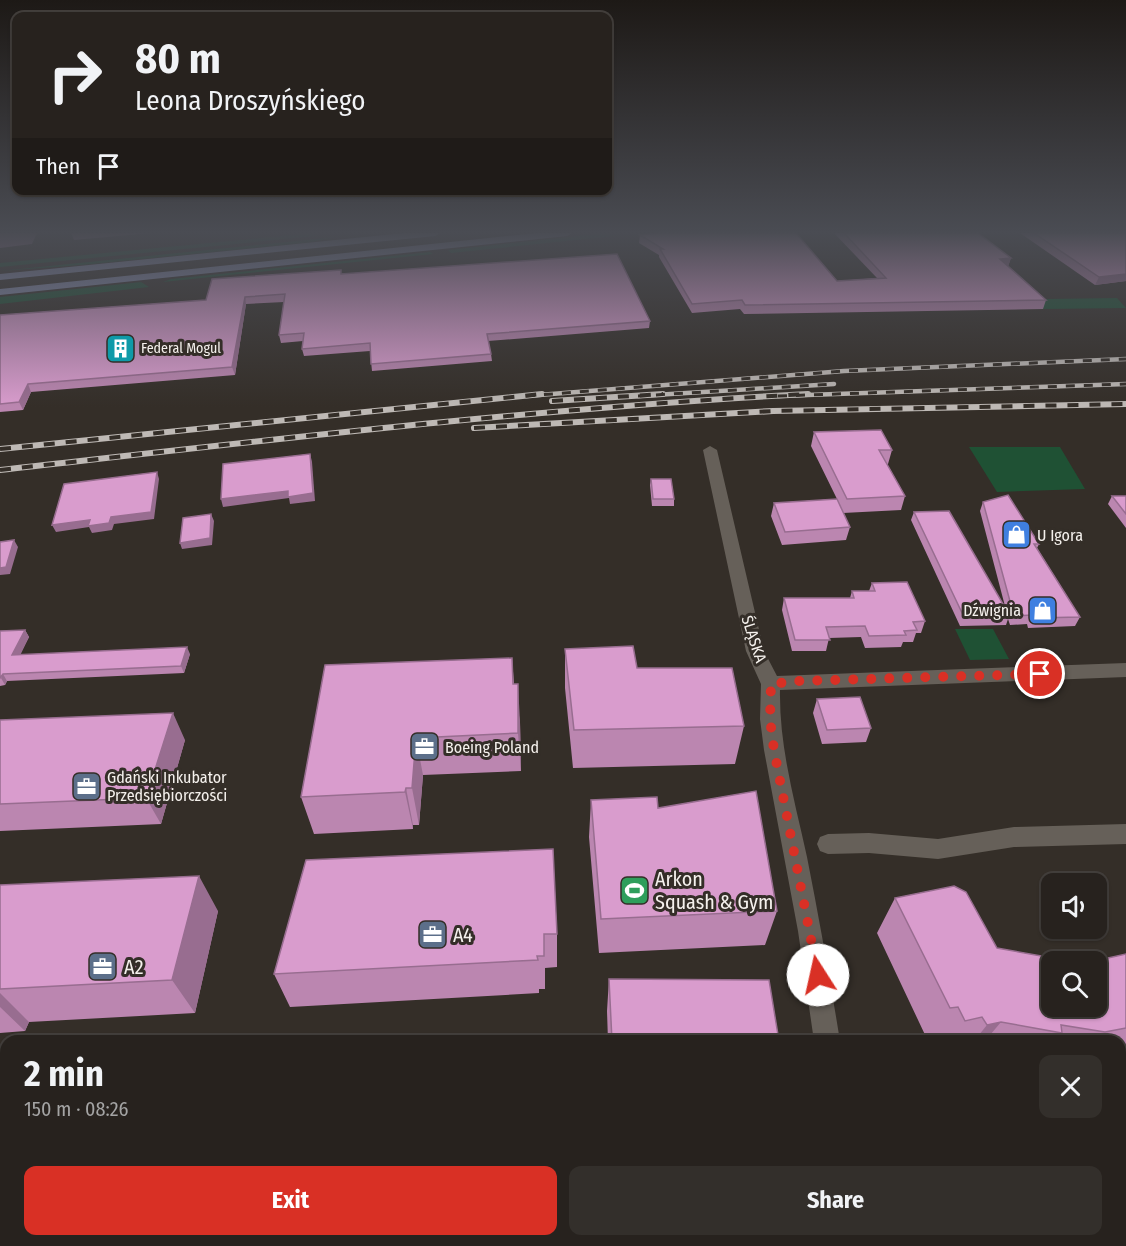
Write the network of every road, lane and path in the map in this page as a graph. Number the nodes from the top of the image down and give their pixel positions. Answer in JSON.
{"nodes":[{"id":1,"x":710,"y":450,"type":"dead end"},
{"id":2,"x":1126,"y":670,"type":"edge"},
{"id":3,"x":771,"y":684,"type":"junction"},
{"id":4,"x":1126,"y":834,"type":"edge"},
{"id":5,"x":828,"y":844,"type":"dead end"},
{"id":6,"x":826,"y":1035,"type":"edge"}],
"edges":[{"from":1,"to":3,"type":"street","name":"ŚLĄSKA"},
{"from":2,"to":3,"type":"street"},
{"from":3,"to":6,"type":"street","name":"ŚLĄSKA"},
{"from":4,"to":5,"type":"street"}]}
